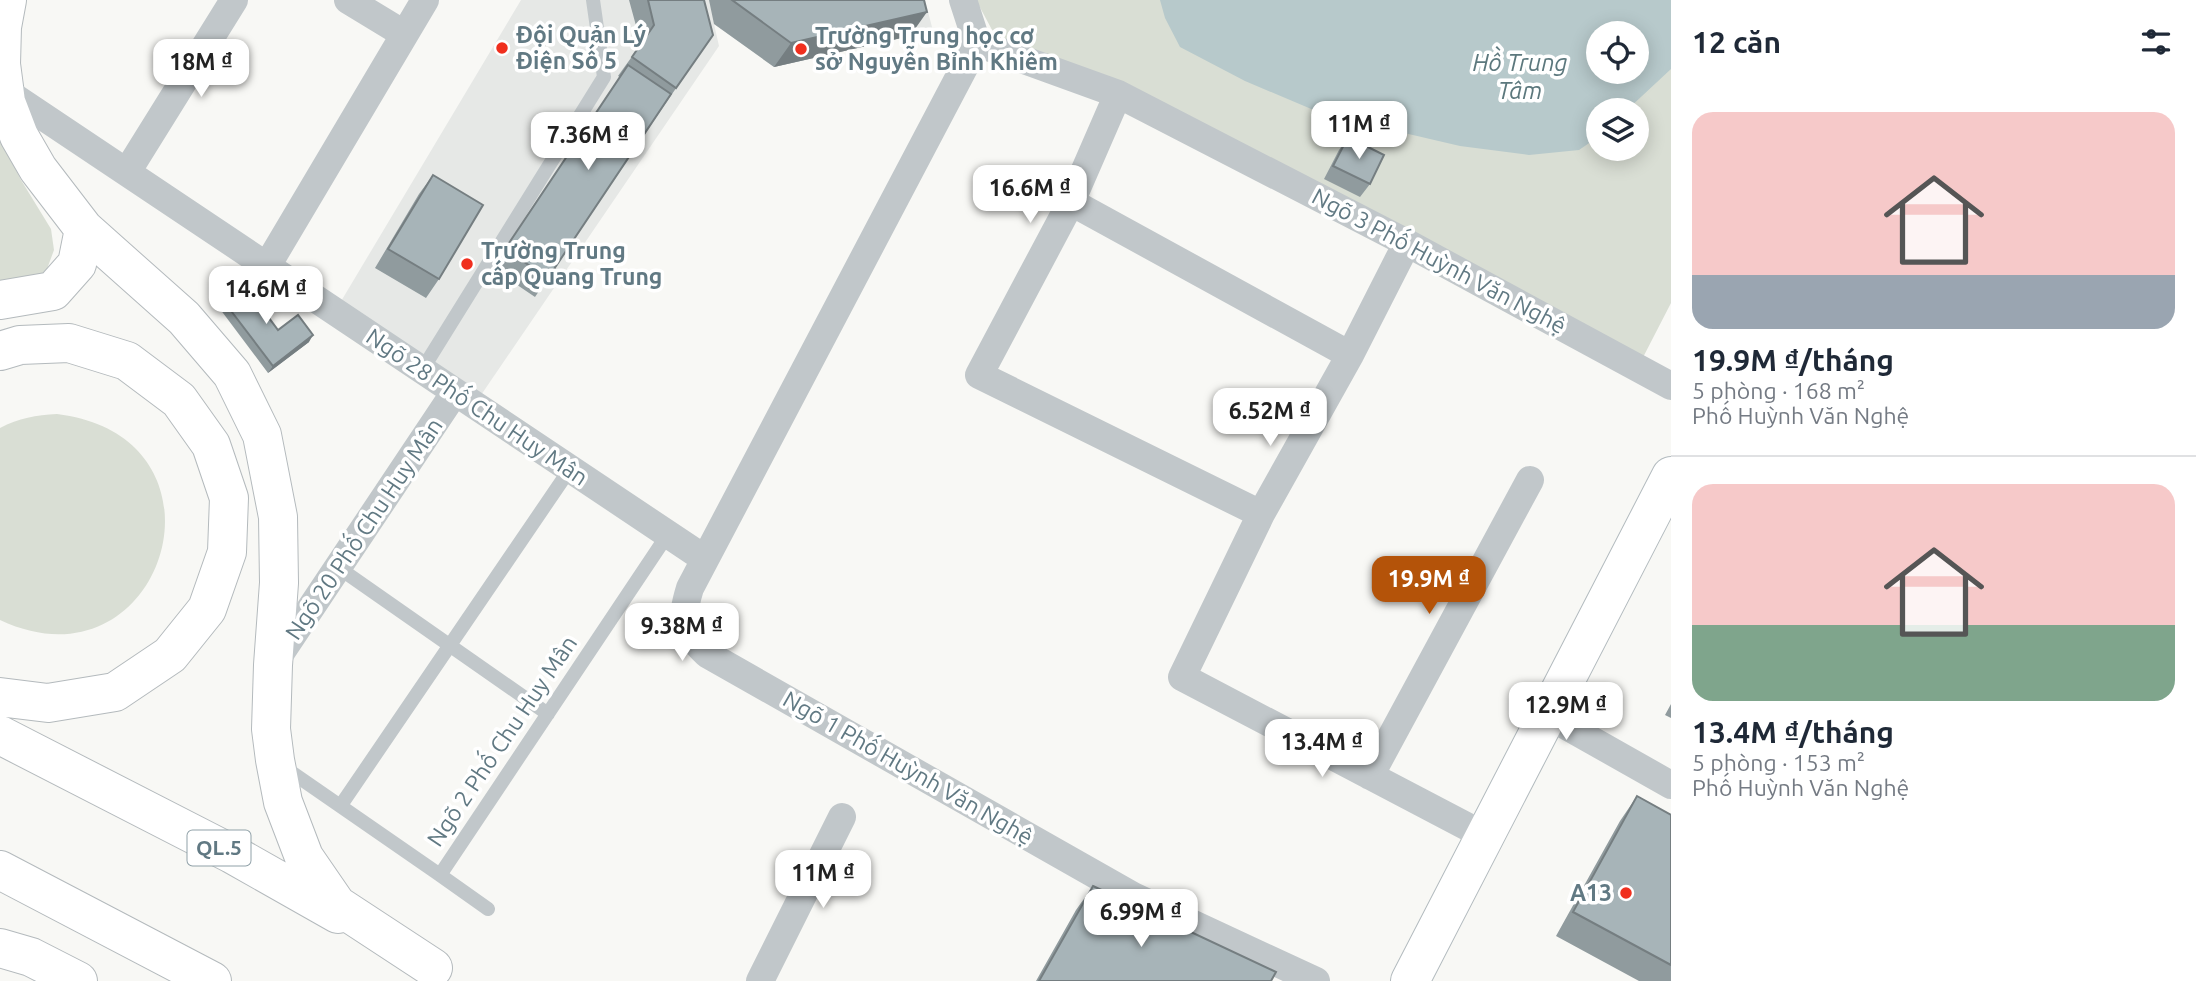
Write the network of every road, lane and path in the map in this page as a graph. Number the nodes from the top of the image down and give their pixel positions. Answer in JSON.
{"nodes":[{"id":1,"x":8,"y":0,"type":"edge"},
{"id":2,"x":234,"y":0,"type":"edge"},
{"id":3,"x":348,"y":0,"type":"edge"},
{"id":4,"x":425,"y":0,"type":"edge"},
{"id":5,"x":593,"y":0,"type":"edge"},
{"id":6,"x":964,"y":0,"type":"edge"},
{"id":7,"x":404,"y":34,"type":"junction"},
{"id":8,"x":977,"y":43,"type":"junction"},
{"id":9,"x":5,"y":91,"type":"junction"},
{"id":10,"x":1118,"y":94,"type":"junction"},
{"id":11,"x":127,"y":172,"type":"junction"},
{"id":12,"x":1070,"y":202,"type":"junction"},
{"id":13,"x":84,"y":229,"type":"junction"},
{"id":14,"x":1407,"y":243,"type":"junction"},
{"id":15,"x":267,"y":266,"type":"junction"},
{"id":16,"x":0,"y":300,"type":"edge"},
{"id":17,"x":0,"y":351,"type":"edge"},
{"id":18,"x":1350,"y":355,"type":"junction"},
{"id":19,"x":422,"y":370,"type":"junction"},
{"id":20,"x":1671,"y":386,"type":"edge"},
{"id":21,"x":455,"y":392,"type":"junction"},
{"id":22,"x":570,"y":469,"type":"junction"},
{"id":23,"x":1671,"y":477,"type":"edge"},
{"id":24,"x":1530,"y":480,"type":"dead end"},
{"id":25,"x":1261,"y":514,"type":"junction"},
{"id":26,"x":668,"y":534,"type":"junction"},
{"id":27,"x":705,"y":559,"type":"junction"},
{"id":28,"x":339,"y":568,"type":"junction"},
{"id":29,"x":450,"y":645,"type":"junction"},
{"id":30,"x":273,"y":665,"type":"junction"},
{"id":31,"x":0,"y":697,"type":"edge"},
{"id":32,"x":548,"y":714,"type":"junction"},
{"id":33,"x":1546,"y":715,"type":"junction"},
{"id":34,"x":0,"y":735,"type":"edge"},
{"id":35,"x":275,"y":760,"type":"junction"},
{"id":36,"x":1370,"y":776,"type":"junction"},
{"id":37,"x":1671,"y":785,"type":"edge"},
{"id":38,"x":341,"y":805,"type":"junction"},
{"id":39,"x":842,"y":817,"type":"dead end"},
{"id":40,"x":1485,"y":836,"type":"junction"},
{"id":41,"x":0,"y":870,"type":"edge"},
{"id":42,"x":440,"y":875,"type":"junction"},
{"id":43,"x":488,"y":909,"type":"dead end"},
{"id":44,"x":0,"y":948,"type":"edge"},
{"id":45,"x":445,"y":974,"type":"edge"},
{"id":46,"x":78,"y":981,"type":"edge"},
{"id":47,"x":212,"y":981,"type":"edge"},
{"id":48,"x":760,"y":981,"type":"edge"},
{"id":49,"x":1316,"y":981,"type":"edge"},
{"id":50,"x":1410,"y":981,"type":"edge"}],
"edges":[{"from":1,"to":9,"type":"main road"},
{"from":2,"to":11,"type":"street"},
{"from":3,"to":7,"type":"street"},
{"from":4,"to":7,"type":"street"},
{"from":5,"to":19,"type":"lane"},
{"from":6,"to":8,"type":"street"},
{"from":7,"to":15,"type":"street"},
{"from":8,"to":10,"type":"street","name":"Ngõ 3 Phố Huỳnh Văn Nghệ"},
{"from":8,"to":27,"type":"street","name":"Ngõ 1 Phố Huỳnh Văn Nghệ"},
{"from":9,"to":11,"type":"street","name":"Ngõ 28 Phố Chu Huy Mân"},
{"from":9,"to":13,"type":"main road"},
{"from":10,"to":12,"type":"street"},
{"from":10,"to":14,"type":"street","name":"Ngõ 3 Phố Huỳnh Văn Nghệ"},
{"from":11,"to":15,"type":"street","name":"Ngõ 28 Phố Chu Huy Mân"},
{"from":12,"to":18,"type":"street"},
{"from":12,"to":25,"type":"street"},
{"from":13,"to":16,"type":"main road"},
{"from":13,"to":30,"type":"main road"},
{"from":14,"to":18,"type":"street"},
{"from":14,"to":20,"type":"street","name":"Ngõ 3 Phố Huỳnh Văn Nghệ"},
{"from":15,"to":19,"type":"street","name":"Ngõ 28 Phố Chu Huy Mân"},
{"from":17,"to":31,"type":"main road"},
{"from":18,"to":25,"type":"street"},
{"from":19,"to":21,"type":"street","name":"Ngõ 28 Phố Chu Huy Mân"},
{"from":21,"to":22,"type":"street","name":"Ngõ 28 Phố Chu Huy Mân"},
{"from":21,"to":28,"type":"street","name":"Ngõ 20 Phố Chu Huy Mân"},
{"from":22,"to":26,"type":"street","name":"Ngõ 28 Phố Chu Huy Mân"},
{"from":22,"to":29,"type":"lane"},
{"from":23,"to":33,"type":"main road"},
{"from":24,"to":36,"type":"street"},
{"from":25,"to":36,"type":"street"},
{"from":26,"to":27,"type":"street","name":"Ngõ 28 Phố Chu Huy Mân"},
{"from":26,"to":32,"type":"lane","name":"Ngõ 2 Phố Chu Huy Mân"},
{"from":27,"to":49,"type":"street","name":"Ngõ 1 Phố Huỳnh Văn Nghệ"},
{"from":28,"to":29,"type":"lane"},
{"from":28,"to":30,"type":"street","name":"Ngõ 20 Phố Chu Huy Mân"},
{"from":29,"to":32,"type":"lane"},
{"from":29,"to":38,"type":"lane"},
{"from":30,"to":35,"type":"main road"},
{"from":32,"to":42,"type":"lane","name":"Ngõ 2 Phố Chu Huy Mân"},
{"from":33,"to":37,"type":"street"},
{"from":33,"to":40,"type":"main road"},
{"from":34,"to":45,"type":"main road","number":"QL.5"},
{"from":35,"to":38,"type":"lane","name":"Ngõ 2 Phố Chu Huy Mân"},
{"from":35,"to":45,"type":"main road"},
{"from":36,"to":40,"type":"street"},
{"from":38,"to":42,"type":"lane","name":"Ngõ 2 Phố Chu Huy Mân"},
{"from":39,"to":48,"type":"street"},
{"from":40,"to":50,"type":"main road"},
{"from":41,"to":47,"type":"main road"},
{"from":42,"to":43,"type":"lane"},
{"from":44,"to":46,"type":"main road"}]}
